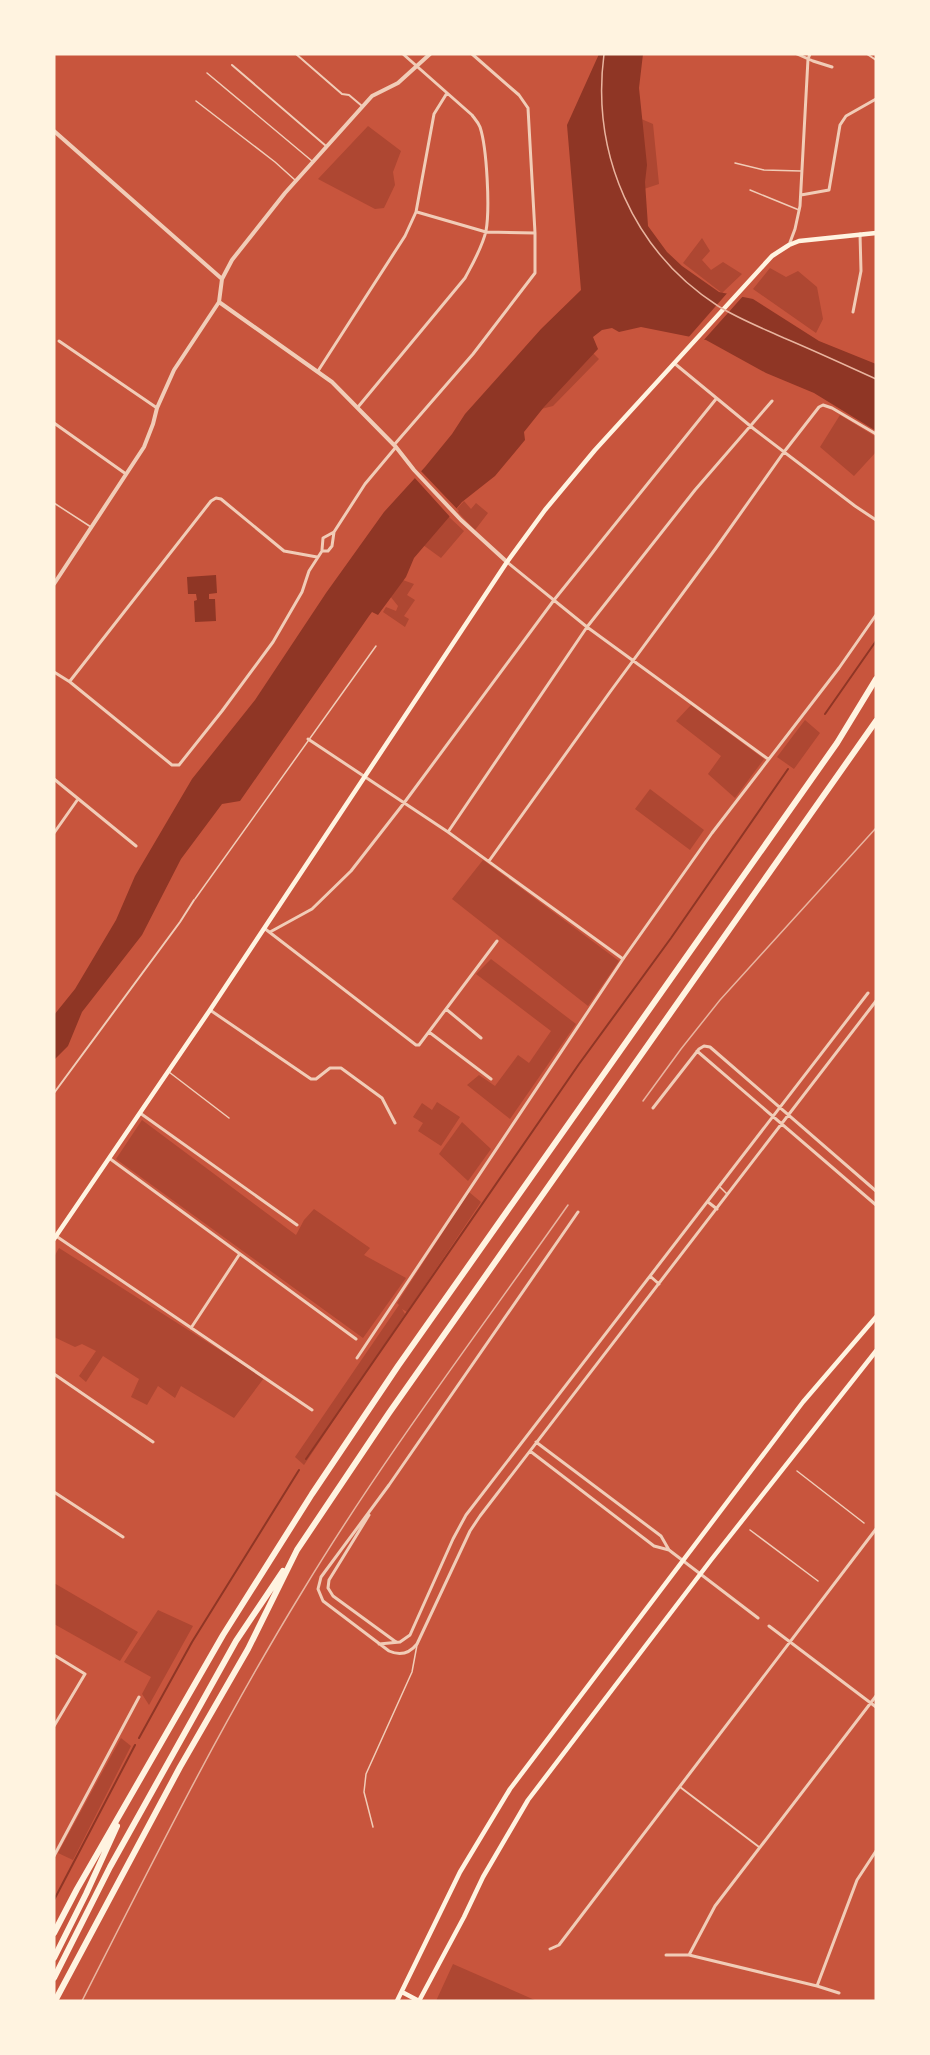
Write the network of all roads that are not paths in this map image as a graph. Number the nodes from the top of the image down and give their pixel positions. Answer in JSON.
{"nodes":[{"id":1,"x":296,"y":54,"type":"edge"},
{"id":2,"x":403,"y":54,"type":"edge"},
{"id":3,"x":430,"y":54,"type":"edge"},
{"id":4,"x":472,"y":54,"type":"edge"},
{"id":5,"x":797,"y":54,"type":"edge"},
{"id":6,"x":810,"y":54,"type":"edge"},
{"id":7,"x":867,"y":54,"type":"edge"},
{"id":8,"x":808,"y":59,"type":"junction"},
{"id":9,"x":876,"y":60,"type":"edge"},
{"id":10,"x":232,"y":65,"type":"dead end"},
{"id":11,"x":417,"y":67,"type":"junction"},
{"id":12,"x":832,"y":67,"type":"dead end"},
{"id":13,"x":207,"y":72,"type":"dead end"},
{"id":14,"x":447,"y":93,"type":"junction"},
{"id":15,"x":876,"y":99,"type":"edge"},
{"id":16,"x":196,"y":101,"type":"dead end"},
{"id":17,"x":363,"y":106,"type":"junction"},
{"id":18,"x":54,"y":131,"type":"edge"},
{"id":19,"x":326,"y":146,"type":"junction"},
{"id":20,"x":312,"y":162,"type":"junction"},
{"id":21,"x":735,"y":163,"type":"dead end"},
{"id":22,"x":802,"y":171,"type":"junction"},
{"id":23,"x":296,"y":181,"type":"junction"},
{"id":24,"x":750,"y":190,"type":"dead end"},
{"id":25,"x":801,"y":195,"type":"junction"},
{"id":26,"x":799,"y":210,"type":"junction"},
{"id":27,"x":416,"y":212,"type":"junction"},
{"id":28,"x":486,"y":232,"type":"junction"},
{"id":29,"x":535,"y":233,"type":"junction"},
{"id":30,"x":876,"y":233,"type":"edge"},
{"id":31,"x":861,"y":234,"type":"junction"},
{"id":32,"x":789,"y":245,"type":"junction"},
{"id":33,"x":222,"y":279,"type":"junction"},
{"id":34,"x":219,"y":303,"type":"junction"},
{"id":35,"x":853,"y":312,"type":"dead end"},
{"id":36,"x":59,"y":341,"type":"dead end"},
{"id":37,"x":674,"y":363,"type":"junction"},
{"id":38,"x":318,"y":371,"type":"junction"},
{"id":39,"x":716,"y":399,"type":"junction"},
{"id":40,"x":771,"y":401,"type":"dead end"},
{"id":41,"x":358,"y":407,"type":"junction"},
{"id":42,"x":157,"y":408,"type":"junction"},
{"id":43,"x":54,"y":423,"type":"edge"},
{"id":44,"x":750,"y":426,"type":"junction"},
{"id":45,"x":876,"y":434,"type":"edge"},
{"id":46,"x":395,"y":446,"type":"junction"},
{"id":47,"x":784,"y":452,"type":"junction"},
{"id":48,"x":127,"y":474,"type":"junction"},
{"id":49,"x":54,"y":503,"type":"edge"},
{"id":50,"x":876,"y":520,"type":"edge"},
{"id":51,"x":92,"y":527,"type":"junction"},
{"id":52,"x":334,"y":532,"type":"junction"},
{"id":53,"x":322,"y":551,"type":"junction"},
{"id":54,"x":317,"y":557,"type":"junction"},
{"id":55,"x":507,"y":562,"type":"junction"},
{"id":56,"x":54,"y":584,"type":"edge"},
{"id":57,"x":554,"y":600,"type":"junction"},
{"id":58,"x":876,"y":615,"type":"edge"},
{"id":59,"x":587,"y":627,"type":"junction"},
{"id":60,"x":376,"y":646,"type":"dead end"},
{"id":61,"x":633,"y":661,"type":"junction"},
{"id":62,"x":54,"y":672,"type":"edge"},
{"id":63,"x":876,"y":678,"type":"edge"},
{"id":64,"x":70,"y":682,"type":"junction"},
{"id":65,"x":876,"y":721,"type":"edge"},
{"id":66,"x":308,"y":739,"type":"junction"},
{"id":67,"x":768,"y":759,"type":"junction"},
{"id":68,"x":364,"y":777,"type":"junction"},
{"id":69,"x":54,"y":779,"type":"edge"},
{"id":70,"x":78,"y":799,"type":"junction"},
{"id":71,"x":404,"y":803,"type":"junction"},
{"id":72,"x":448,"y":832,"type":"junction"},
{"id":73,"x":54,"y":833,"type":"edge"},
{"id":74,"x":136,"y":846,"type":"dead end"},
{"id":75,"x":489,"y":861,"type":"junction"},
{"id":76,"x":194,"y":900,"type":"joint"},
{"id":77,"x":264,"y":928,"type":"junction"},
{"id":78,"x":270,"y":932,"type":"junction"},
{"id":79,"x":497,"y":941,"type":"dead end"},
{"id":80,"x":623,"y":959,"type":"junction"},
{"id":81,"x":868,"y":993,"type":"dead end"},
{"id":82,"x":876,"y":1001,"type":"edge"},
{"id":83,"x":210,"y":1010,"type":"junction"},
{"id":84,"x":446,"y":1010,"type":"junction"},
{"id":85,"x":429,"y":1032,"type":"junction"},
{"id":86,"x":481,"y":1038,"type":"dead end"},
{"id":87,"x":697,"y":1051,"type":"junction"},
{"id":88,"x":168,"y":1071,"type":"junction"},
{"id":89,"x":491,"y":1079,"type":"dead end"},
{"id":90,"x":54,"y":1093,"type":"edge"},
{"id":91,"x":653,"y":1108,"type":"dead end"},
{"id":92,"x":780,"y":1108,"type":"junction"},
{"id":93,"x":140,"y":1113,"type":"junction"},
{"id":94,"x":790,"y":1114,"type":"junction"},
{"id":95,"x":774,"y":1116,"type":"junction"},
{"id":96,"x":229,"y":1118,"type":"dead end"},
{"id":97,"x":395,"y":1123,"type":"dead end"},
{"id":98,"x":783,"y":1123,"type":"junction"},
{"id":99,"x":109,"y":1158,"type":"junction"},
{"id":100,"x":719,"y":1187,"type":"junction"},
{"id":101,"x":876,"y":1191,"type":"edge"},
{"id":102,"x":728,"y":1194,"type":"junction"},
{"id":103,"x":708,"y":1202,"type":"junction"},
{"id":104,"x":876,"y":1205,"type":"edge"},
{"id":105,"x":717,"y":1209,"type":"junction"},
{"id":106,"x":578,"y":1212,"type":"dead end"},
{"id":107,"x":297,"y":1225,"type":"dead end"},
{"id":108,"x":56,"y":1234,"type":"edge"},
{"id":109,"x":239,"y":1255,"type":"junction"},
{"id":110,"x":650,"y":1276,"type":"junction"},
{"id":111,"x":659,"y":1284,"type":"junction"},
{"id":112,"x":876,"y":1317,"type":"edge"},
{"id":113,"x":191,"y":1328,"type":"junction"},
{"id":114,"x":356,"y":1339,"type":"dead end"},
{"id":115,"x":876,"y":1351,"type":"edge"},
{"id":116,"x":357,"y":1358,"type":"dead end"},
{"id":117,"x":54,"y":1374,"type":"edge"},
{"id":118,"x":312,"y":1410,"type":"dead end"},
{"id":119,"x":153,"y":1442,"type":"dead end"},
{"id":120,"x":537,"y":1442,"type":"junction"},
{"id":121,"x":530,"y":1451,"type":"junction"},
{"id":122,"x":797,"y":1471,"type":"dead end"},
{"id":123,"x":54,"y":1492,"type":"edge"},
{"id":124,"x":378,"y":1500,"type":"junction"},
{"id":125,"x":864,"y":1523,"type":"dead end"},
{"id":126,"x":876,"y":1528,"type":"edge"},
{"id":127,"x":750,"y":1530,"type":"dead end"},
{"id":128,"x":123,"y":1537,"type":"dead end"},
{"id":129,"x":297,"y":1550,"type":"junction"},
{"id":130,"x":669,"y":1550,"type":"junction"},
{"id":131,"x":684,"y":1561,"type":"junction"},
{"id":132,"x":700,"y":1574,"type":"junction"},
{"id":133,"x":818,"y":1581,"type":"dead end"},
{"id":134,"x":758,"y":1618,"type":"dead end"},
{"id":135,"x":769,"y":1626,"type":"dead end"},
{"id":136,"x":790,"y":1642,"type":"junction"},
{"id":137,"x":398,"y":1643,"type":"junction"},
{"id":138,"x":378,"y":1644,"type":"junction"},
{"id":139,"x":417,"y":1644,"type":"junction"},
{"id":140,"x":54,"y":1655,"type":"edge"},
{"id":141,"x":876,"y":1696,"type":"edge"},
{"id":142,"x":139,"y":1697,"type":"dead end"},
{"id":143,"x":871,"y":1703,"type":"junction"},
{"id":144,"x":876,"y":1707,"type":"edge"},
{"id":145,"x":54,"y":1726,"type":"edge"},
{"id":146,"x":680,"y":1787,"type":"junction"},
{"id":147,"x":130,"y":1795,"type":"junction"},
{"id":148,"x":373,"y":1827,"type":"dead end"},
{"id":149,"x":759,"y":1847,"type":"junction"},
{"id":150,"x":876,"y":1851,"type":"edge"},
{"id":151,"x":54,"y":1856,"type":"edge"},
{"id":152,"x":54,"y":1933,"type":"edge"},
{"id":153,"x":550,"y":1949,"type":"dead end"},
{"id":154,"x":666,"y":1955,"type":"dead end"},
{"id":155,"x":689,"y":1955,"type":"junction"},
{"id":156,"x":54,"y":1958,"type":"edge"},
{"id":157,"x":54,"y":1978,"type":"edge"},
{"id":158,"x":818,"y":1986,"type":"junction"},
{"id":159,"x":402,"y":1992,"type":"junction"},
{"id":160,"x":839,"y":1993,"type":"dead end"},
{"id":161,"x":55,"y":2001,"type":"edge"},
{"id":162,"x":397,"y":2001,"type":"edge"},
{"id":163,"x":419,"y":2001,"type":"edge"}],
"edges":[{"from":1,"to":17,"type":"street"},
{"from":2,"to":11,"type":"street"},
{"from":3,"to":11,"type":"street"},
{"from":4,"to":29,"type":"street"},
{"from":5,"to":8,"type":"street"},
{"from":6,"to":8,"type":"street"},
{"from":7,"to":9,"type":"street"},
{"from":8,"to":12,"type":"street"},
{"from":8,"to":22,"type":"street"},
{"from":10,"to":19,"type":"street"},
{"from":11,"to":14,"type":"street"},
{"from":11,"to":17,"type":"street"},
{"from":13,"to":20,"type":"lane"},
{"from":14,"to":27,"type":"street"},
{"from":14,"to":28,"type":"street"},
{"from":15,"to":25,"type":"street"},
{"from":16,"to":23,"type":"lane"},
{"from":17,"to":19,"type":"street"},
{"from":18,"to":33,"type":"street"},
{"from":19,"to":20,"type":"street"},
{"from":20,"to":23,"type":"street"},
{"from":21,"to":22,"type":"lane"},
{"from":22,"to":25,"type":"street"},
{"from":23,"to":33,"type":"street"},
{"from":24,"to":26,"type":"lane"},
{"from":25,"to":26,"type":"street"},
{"from":26,"to":32,"type":"street"},
{"from":27,"to":28,"type":"street"},
{"from":27,"to":38,"type":"street"},
{"from":28,"to":29,"type":"street"},
{"from":28,"to":41,"type":"street"},
{"from":29,"to":46,"type":"street"},
{"from":30,"to":31,"type":"main road"},
{"from":31,"to":32,"type":"main road"},
{"from":31,"to":35,"type":"street"},
{"from":32,"to":37,"type":"main road"},
{"from":33,"to":34,"type":"street"},
{"from":34,"to":38,"type":"street"},
{"from":34,"to":42,"type":"street"},
{"from":36,"to":42,"type":"street"},
{"from":37,"to":39,"type":"street"},
{"from":37,"to":55,"type":"main road"},
{"from":38,"to":41,"type":"street"},
{"from":39,"to":44,"type":"street"},
{"from":39,"to":57,"type":"street"},
{"from":40,"to":44,"type":"street"},
{"from":41,"to":46,"type":"street"},
{"from":42,"to":48,"type":"street"},
{"from":43,"to":48,"type":"street"},
{"from":44,"to":47,"type":"street"},
{"from":44,"to":59,"type":"street"},
{"from":45,"to":47,"type":"street"},
{"from":46,"to":52,"type":"street"},
{"from":46,"to":55,"type":"street"},
{"from":47,"to":50,"type":"street"},
{"from":47,"to":61,"type":"street"},
{"from":48,"to":51,"type":"street"},
{"from":49,"to":51,"type":"lane"},
{"from":51,"to":56,"type":"street"},
{"from":52,"to":53,"type":"street"},
{"from":52,"to":53,"type":"street"},
{"from":53,"to":54,"type":"street"},
{"from":54,"to":64,"type":"street"},
{"from":54,"to":64,"type":"street"},
{"from":55,"to":57,"type":"street"},
{"from":55,"to":68,"type":"main road"},
{"from":57,"to":59,"type":"street"},
{"from":57,"to":71,"type":"street"},
{"from":58,"to":67,"type":"street"},
{"from":59,"to":61,"type":"street"},
{"from":59,"to":72,"type":"street"},
{"from":60,"to":66,"type":"lane"},
{"from":61,"to":67,"type":"street"},
{"from":61,"to":75,"type":"street"},
{"from":62,"to":64,"type":"street"},
{"from":63,"to":147,"type":"highway"},
{"from":65,"to":129,"type":"highway"},
{"from":66,"to":68,"type":"street"},
{"from":66,"to":76,"type":"lane"},
{"from":67,"to":80,"type":"street"},
{"from":68,"to":71,"type":"street"},
{"from":68,"to":77,"type":"main road"},
{"from":69,"to":70,"type":"street"},
{"from":70,"to":73,"type":"street"},
{"from":70,"to":74,"type":"street"},
{"from":71,"to":72,"type":"street"},
{"from":71,"to":78,"type":"street"},
{"from":72,"to":75,"type":"street"},
{"from":75,"to":80,"type":"street"},
{"from":76,"to":90,"type":"street"},
{"from":77,"to":78,"type":"street"},
{"from":77,"to":83,"type":"main road"},
{"from":78,"to":85,"type":"street"},
{"from":79,"to":84,"type":"street"},
{"from":80,"to":116,"type":"street"},
{"from":81,"to":92,"type":"street"},
{"from":82,"to":94,"type":"street"},
{"from":83,"to":88,"type":"main road"},
{"from":83,"to":97,"type":"street"},
{"from":84,"to":85,"type":"street"},
{"from":84,"to":86,"type":"street"},
{"from":85,"to":89,"type":"street"},
{"from":87,"to":91,"type":"street"},
{"from":87,"to":92,"type":"street"},
{"from":87,"to":95,"type":"street"},
{"from":88,"to":93,"type":"main road"},
{"from":88,"to":96,"type":"lane"},
{"from":92,"to":94,"type":"street"},
{"from":92,"to":95,"type":"street"},
{"from":93,"to":99,"type":"main road"},
{"from":93,"to":107,"type":"street"},
{"from":94,"to":98,"type":"street"},
{"from":94,"to":101,"type":"street"},
{"from":95,"to":98,"type":"street"},
{"from":95,"to":100,"type":"street"},
{"from":98,"to":102,"type":"street"},
{"from":98,"to":104,"type":"street"},
{"from":99,"to":108,"type":"main road"},
{"from":99,"to":109,"type":"street"},
{"from":100,"to":102,"type":"lane"},
{"from":100,"to":103,"type":"street"},
{"from":102,"to":105,"type":"street"},
{"from":103,"to":105,"type":"street"},
{"from":103,"to":110,"type":"street"},
{"from":105,"to":111,"type":"street"},
{"from":106,"to":124,"type":"street"},
{"from":108,"to":113,"type":"street"},
{"from":109,"to":113,"type":"street"},
{"from":109,"to":114,"type":"street"},
{"from":110,"to":111,"type":"street"},
{"from":110,"to":137,"type":"street"},
{"from":111,"to":120,"type":"street"},
{"from":112,"to":131,"type":"main road"},
{"from":113,"to":118,"type":"street"},
{"from":115,"to":132,"type":"main road"},
{"from":117,"to":119,"type":"street"},
{"from":120,"to":121,"type":"street"},
{"from":120,"to":130,"type":"street"},
{"from":121,"to":130,"type":"street"},
{"from":121,"to":139,"type":"street"},
{"from":122,"to":125,"type":"lane"},
{"from":123,"to":128,"type":"street"},
{"from":124,"to":137,"type":"street"},
{"from":124,"to":138,"type":"street"},
{"from":126,"to":136,"type":"street"},
{"from":127,"to":133,"type":"lane"},
{"from":129,"to":157,"type":"highway"},
{"from":129,"to":161,"type":"highway"},
{"from":130,"to":131,"type":"street"},
{"from":131,"to":132,"type":"street"},
{"from":131,"to":159,"type":"main road"},
{"from":132,"to":134,"type":"street"},
{"from":132,"to":163,"type":"main road"},
{"from":135,"to":136,"type":"street"},
{"from":136,"to":143,"type":"street"},
{"from":136,"to":146,"type":"street"},
{"from":137,"to":138,"type":"street"},
{"from":138,"to":139,"type":"street"},
{"from":139,"to":148,"type":"lane"},
{"from":140,"to":145,"type":"street"},
{"from":141,"to":143,"type":"street"},
{"from":142,"to":151,"type":"street"},
{"from":143,"to":144,"type":"street"},
{"from":143,"to":149,"type":"street"},
{"from":146,"to":149,"type":"street"},
{"from":146,"to":153,"type":"street"},
{"from":147,"to":152,"type":"highway"},
{"from":147,"to":156,"type":"highway"},
{"from":149,"to":155,"type":"street"},
{"from":150,"to":158,"type":"street"},
{"from":154,"to":155,"type":"street"},
{"from":155,"to":158,"type":"street"},
{"from":158,"to":160,"type":"street"},
{"from":159,"to":162,"type":"main road"},
{"from":159,"to":163,"type":"main road"}]}
